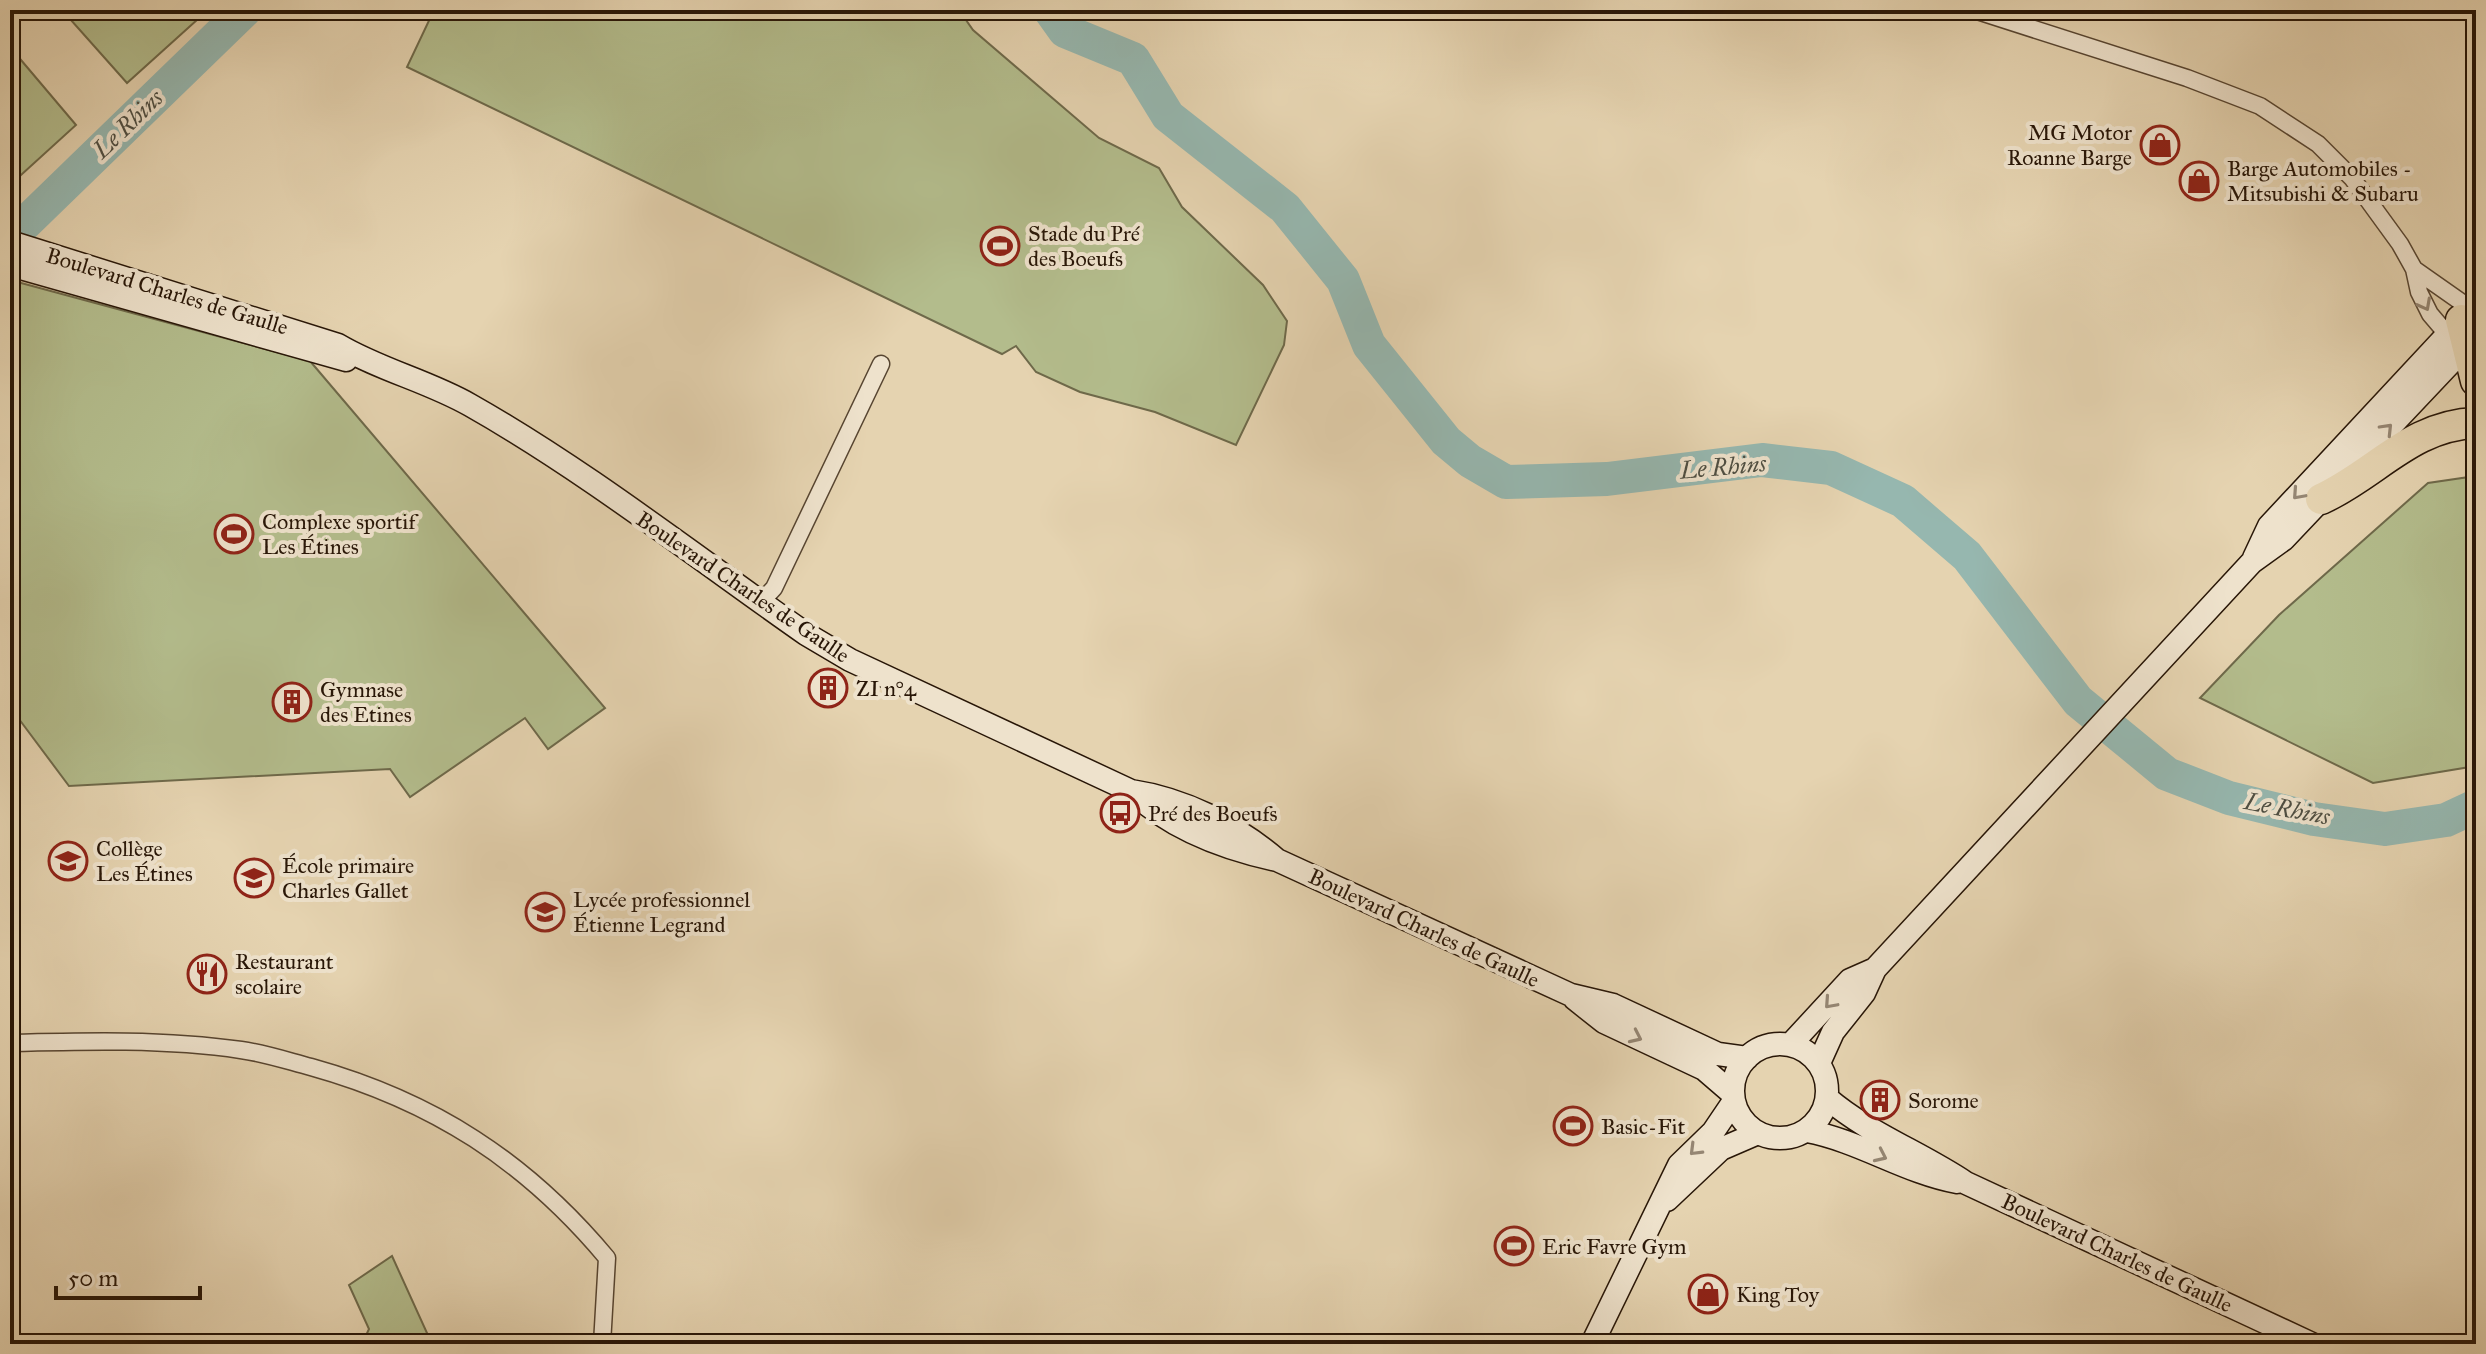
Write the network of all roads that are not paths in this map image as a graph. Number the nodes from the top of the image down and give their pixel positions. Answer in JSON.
{"nodes":[{"id":1,"x":1974,"y":10,"type":"edge"},
{"id":2,"x":10,"y":242,"type":"edge"},
{"id":3,"x":10,"y":265,"type":"edge"},
{"id":4,"x":52,"y":266,"type":"junction"},
{"id":5,"x":2414,"y":269,"type":"junction"},
{"id":6,"x":2467,"y":327,"type":"edge"},
{"id":7,"x":881,"y":364,"type":"dead end"},
{"id":8,"x":2476,"y":381,"type":"edge"},
{"id":9,"x":2476,"y":423,"type":"edge"},
{"id":10,"x":2321,"y":499,"type":"junction"},
{"id":11,"x":2252,"y":562,"type":"junction"},
{"id":12,"x":761,"y":602,"type":"junction"},
{"id":13,"x":1875,"y":969,"type":"junction"},
{"id":14,"x":1571,"y":995,"type":"junction"},
{"id":15,"x":10,"y":1043,"type":"edge"},
{"id":16,"x":1790,"y":1045,"type":"junction"},
{"id":17,"x":1747,"y":1058,"type":"junction"},
{"id":18,"x":1819,"y":1063,"type":"junction"},
{"id":19,"x":1734,"y":1098,"type":"junction"},
{"id":20,"x":1827,"y":1098,"type":"junction"},
{"id":21,"x":1807,"y":1131,"type":"junction"},
{"id":22,"x":1758,"y":1133,"type":"junction"},
{"id":23,"x":1966,"y":1183,"type":"junction"},
{"id":24,"x":1663,"y":1204,"type":"junction"},
{"id":25,"x":602,"y":1344,"type":"edge"},
{"id":26,"x":1592,"y":1344,"type":"edge"},
{"id":27,"x":2312,"y":1344,"type":"edge"}],
"edges":[{"from":1,"to":5,"type":"street"},
{"from":2,"to":4,"type":"street","name":"Boulevard Charles de Gaulle"},
{"from":3,"to":4,"type":"street","name":"Boulevard Charles de Gaulle"},
{"from":4,"to":12,"type":"street","name":"Boulevard Charles de Gaulle"},
{"from":5,"to":6,"type":"street"},
{"from":5,"to":6,"type":"street","one_way":true},
{"from":6,"to":8,"type":"highway"},
{"from":10,"to":6,"type":"street","one_way":true},
{"from":6,"to":11,"type":"street","one_way":true},
{"from":7,"to":12,"type":"street"},
{"from":9,"to":10,"type":"highway"},
{"from":10,"to":11,"type":"street"},
{"from":11,"to":13,"type":"street"},
{"from":12,"to":14,"type":"street","name":"Boulevard Charles de Gaulle"},
{"from":13,"to":16,"type":"street","one_way":true},
{"from":13,"to":18,"type":"street"},
{"from":14,"to":17,"type":"street","name":"Boulevard Charles de Gaulle"},
{"from":14,"to":19,"type":"street","name":"Boulevard Charles de Gaulle","one_way":true},
{"from":15,"to":25,"type":"street"},
{"from":16,"to":17,"type":"street"},
{"from":16,"to":18,"type":"street"},
{"from":17,"to":19,"type":"street"},
{"from":18,"to":20,"type":"street"},
{"from":19,"to":22,"type":"street"},
{"from":19,"to":24,"type":"street","one_way":true},
{"from":20,"to":21,"type":"street"},
{"from":20,"to":23,"type":"street","name":"Boulevard Charles de Gaulle"},
{"from":21,"to":22,"type":"street"},
{"from":21,"to":23,"type":"street","name":"Boulevard Charles de Gaulle","one_way":true},
{"from":22,"to":24,"type":"street"},
{"from":23,"to":27,"type":"street","name":"Boulevard Charles de Gaulle"},
{"from":24,"to":26,"type":"street"}]}
